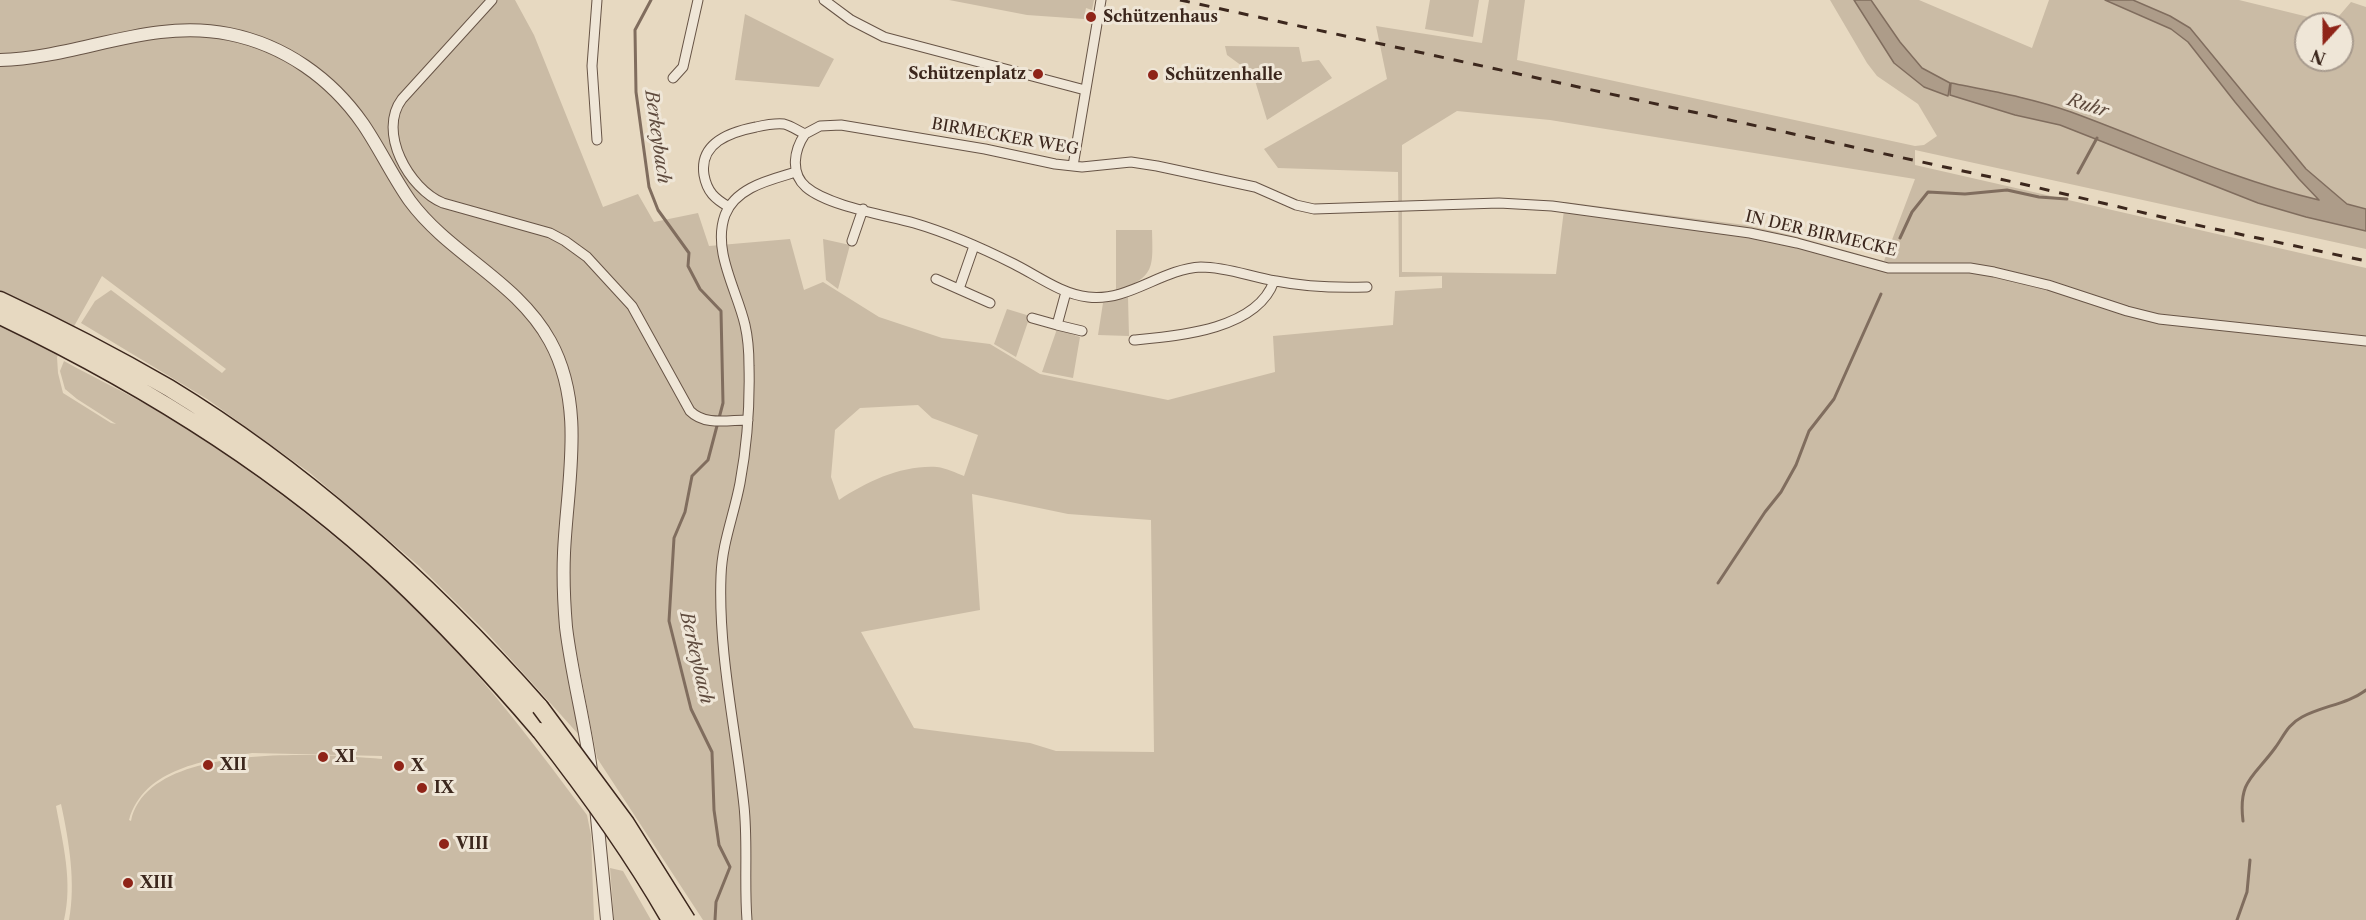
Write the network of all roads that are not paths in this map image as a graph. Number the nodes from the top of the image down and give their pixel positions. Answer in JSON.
{"nodes":[{"id":1,"x":492,"y":0,"type":"edge"},
{"id":2,"x":597,"y":0,"type":"edge"},
{"id":3,"x":698,"y":0,"type":"edge"},
{"id":4,"x":824,"y":0,"type":"edge"},
{"id":5,"x":1101,"y":0,"type":"edge"},
{"id":6,"x":0,"y":60,"type":"edge"},
{"id":7,"x":673,"y":78,"type":"dead end"},
{"id":8,"x":1085,"y":90,"type":"junction"},
{"id":9,"x":805,"y":134,"type":"junction"},
{"id":10,"x":597,"y":140,"type":"dead end"},
{"id":11,"x":397,"y":151,"type":"junction"},
{"id":12,"x":383,"y":156,"type":"junction"},
{"id":13,"x":1073,"y":166,"type":"junction"},
{"id":14,"x":796,"y":172,"type":"junction"},
{"id":15,"x":1406,"y":205,"type":"joint"},
{"id":16,"x":729,"y":207,"type":"junction"},
{"id":17,"x":863,"y":209,"type":"junction"},
{"id":18,"x":852,"y":242,"type":"dead end"},
{"id":19,"x":974,"y":246,"type":"junction"},
{"id":20,"x":936,"y":279,"type":"dead end"},
{"id":21,"x":1274,"y":281,"type":"junction"},
{"id":22,"x":1367,"y":287,"type":"dead end"},
{"id":23,"x":959,"y":289,"type":"junction"},
{"id":24,"x":1066,"y":292,"type":"junction"},
{"id":25,"x":0,"y":300,"type":"edge"},
{"id":26,"x":990,"y":303,"type":"dead end"},
{"id":27,"x":0,"y":316,"type":"edge"},
{"id":28,"x":1032,"y":318,"type":"dead end"},
{"id":29,"x":1057,"y":325,"type":"junction"},
{"id":30,"x":1082,"y":332,"type":"dead end"},
{"id":31,"x":1134,"y":340,"type":"dead end"},
{"id":32,"x":2366,"y":341,"type":"edge"},
{"id":33,"x":105,"y":360,"type":"junction"},
{"id":34,"x":748,"y":420,"type":"junction"},
{"id":35,"x":607,"y":920,"type":"edge"},
{"id":36,"x":670,"y":920,"type":"edge"},
{"id":37,"x":687,"y":920,"type":"edge"},
{"id":38,"x":747,"y":920,"type":"edge"}],
"edges":[{"from":1,"to":11,"type":"street"},
{"from":2,"to":10,"type":"street"},
{"from":3,"to":7,"type":"street"},
{"from":4,"to":8,"type":"street"},
{"from":5,"to":8,"type":"street"},
{"from":6,"to":12,"type":"street"},
{"from":8,"to":13,"type":"street"},
{"from":9,"to":13,"type":"street","name":"BIRMECKER WEG"},
{"from":9,"to":14,"type":"street"},
{"from":9,"to":16,"type":"street"},
{"from":11,"to":12,"type":"street"},
{"from":11,"to":34,"type":"street"},
{"from":12,"to":35,"type":"street"},
{"from":13,"to":15,"type":"street","name":"BIRMECKER WEG"},
{"from":14,"to":16,"type":"street"},
{"from":14,"to":17,"type":"street"},
{"from":15,"to":32,"type":"street","name":"IN DER BIRMECKE"},
{"from":16,"to":34,"type":"street"},
{"from":17,"to":18,"type":"street"},
{"from":17,"to":19,"type":"street"},
{"from":19,"to":23,"type":"street"},
{"from":19,"to":24,"type":"street"},
{"from":20,"to":23,"type":"street"},
{"from":21,"to":22,"type":"street"},
{"from":21,"to":24,"type":"street"},
{"from":21,"to":31,"type":"street"},
{"from":23,"to":26,"type":"street"},
{"from":24,"to":29,"type":"street"},
{"from":25,"to":33,"type":"highway"},
{"from":27,"to":33,"type":"highway"},
{"from":28,"to":29,"type":"street"},
{"from":29,"to":30,"type":"street"},
{"from":33,"to":36,"type":"highway","bridge":true},
{"from":33,"to":37,"type":"highway","bridge":true},
{"from":34,"to":38,"type":"street"}]}
